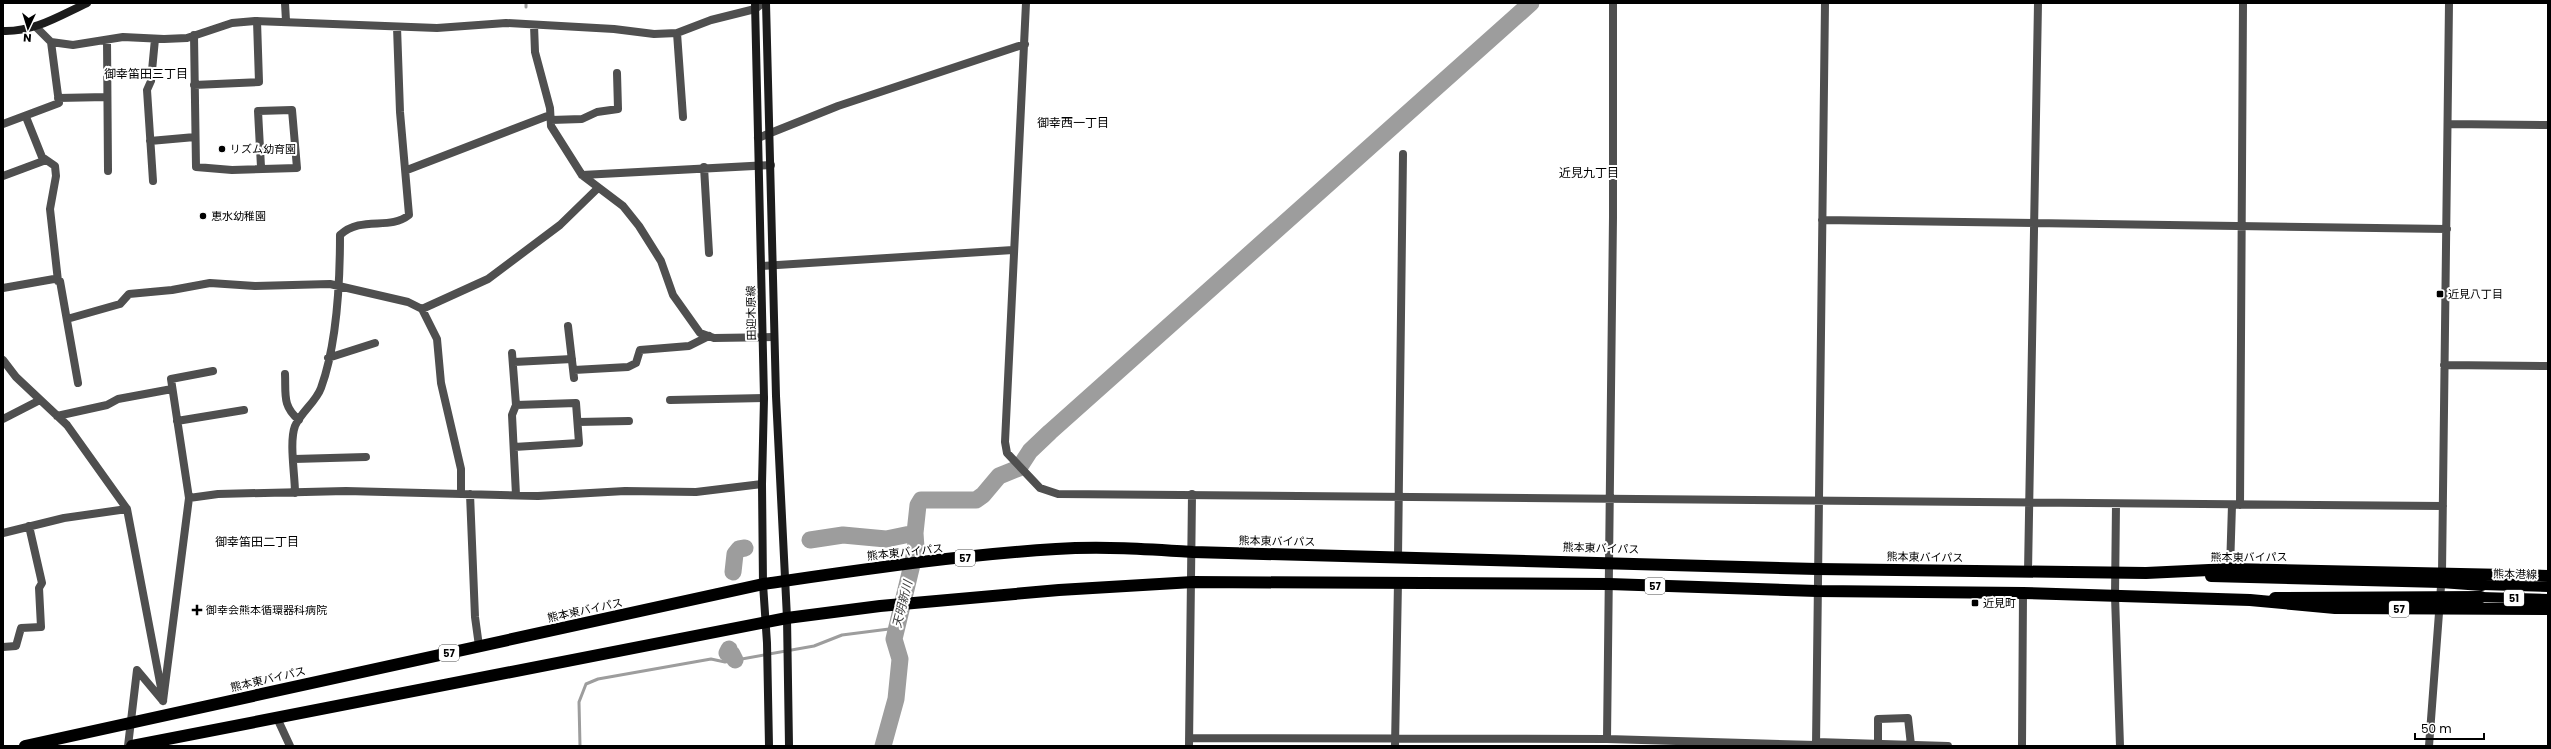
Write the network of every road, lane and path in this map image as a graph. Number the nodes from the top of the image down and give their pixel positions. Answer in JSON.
{"nodes":[{"id":1,"x":87,"y":3,"type":"edge"},
{"id":2,"x":285,"y":3,"type":"edge"},
{"id":3,"x":763,"y":3,"type":"edge"},
{"id":4,"x":766,"y":3,"type":"edge"},
{"id":5,"x":1026,"y":3,"type":"edge"},
{"id":6,"x":1613,"y":3,"type":"edge"},
{"id":7,"x":1825,"y":3,"type":"edge"},
{"id":8,"x":2038,"y":3,"type":"edge"},
{"id":9,"x":2243,"y":3,"type":"edge"},
{"id":10,"x":2449,"y":3,"type":"edge"},
{"id":11,"x":755,"y":6,"type":"edge"},
{"id":12,"x":257,"y":21,"type":"junction"},
{"id":13,"x":286,"y":21,"type":"junction"},
{"id":14,"x":534,"y":25,"type":"junction"},
{"id":15,"x":36,"y":27,"type":"junction"},
{"id":16,"x":397,"y":27,"type":"junction"},
{"id":17,"x":3,"y":31,"type":"edge"},
{"id":18,"x":677,"y":33,"type":"junction"},
{"id":19,"x":194,"y":35,"type":"junction"},
{"id":20,"x":155,"y":39,"type":"junction"},
{"id":21,"x":107,"y":40,"type":"junction"},
{"id":22,"x":51,"y":42,"type":"junction"},
{"id":23,"x":1025,"y":44,"type":"junction"},
{"id":24,"x":617,"y":73,"type":"dead end"},
{"id":25,"x":194,"y":85,"type":"junction"},
{"id":26,"x":58,"y":98,"type":"junction"},
{"id":27,"x":107,"y":98,"type":"junction"},
{"id":28,"x":26,"y":117,"type":"junction"},
{"id":29,"x":683,"y":117,"type":"dead end"},
{"id":30,"x":551,"y":118,"type":"junction"},
{"id":31,"x":3,"y":124,"type":"edge"},
{"id":32,"x":2448,"y":124,"type":"junction"},
{"id":33,"x":2548,"y":125,"type":"edge"},
{"id":34,"x":770,"y":134,"type":"junction"},
{"id":35,"x":195,"y":137,"type":"junction"},
{"id":36,"x":758,"y":138,"type":"junction"},
{"id":37,"x":150,"y":141,"type":"junction"},
{"id":38,"x":1403,"y":154,"type":"dead end"},
{"id":39,"x":46,"y":160,"type":"junction"},
{"id":40,"x":759,"y":165,"type":"junction"},
{"id":41,"x":771,"y":165,"type":"junction"},
{"id":42,"x":261,"y":167,"type":"junction"},
{"id":43,"x":704,"y":167,"type":"junction"},
{"id":44,"x":406,"y":170,"type":"junction"},
{"id":45,"x":108,"y":171,"type":"dead end"},
{"id":46,"x":582,"y":174,"type":"junction"},
{"id":47,"x":3,"y":176,"type":"edge"},
{"id":48,"x":153,"y":181,"type":"dead end"},
{"id":49,"x":598,"y":188,"type":"junction"},
{"id":50,"x":1822,"y":220,"type":"junction"},
{"id":51,"x":2034,"y":223,"type":"junction"},
{"id":52,"x":2241,"y":226,"type":"junction"},
{"id":53,"x":2447,"y":229,"type":"junction"},
{"id":54,"x":1013,"y":250,"type":"junction"},
{"id":55,"x":709,"y":253,"type":"dead end"},
{"id":56,"x":772,"y":265,"type":"junction"},
{"id":57,"x":761,"y":266,"type":"junction"},
{"id":58,"x":58,"y":280,"type":"junction"},
{"id":59,"x":340,"y":286,"type":"junction"},
{"id":60,"x":3,"y":288,"type":"edge"},
{"id":61,"x":422,"y":309,"type":"junction"},
{"id":62,"x":67,"y":319,"type":"junction"},
{"id":63,"x":568,"y":326,"type":"dead end"},
{"id":64,"x":709,"y":336,"type":"junction"},
{"id":65,"x":763,"y":337,"type":"junction"},
{"id":66,"x":774,"y":337,"type":"junction"},
{"id":67,"x":375,"y":343,"type":"dead end"},
{"id":68,"x":512,"y":353,"type":"dead end"},
{"id":69,"x":328,"y":358,"type":"junction"},
{"id":70,"x":3,"y":360,"type":"edge"},
{"id":71,"x":572,"y":360,"type":"junction"},
{"id":72,"x":514,"y":362,"type":"junction"},
{"id":73,"x":2444,"y":365,"type":"junction"},
{"id":74,"x":2548,"y":366,"type":"edge"},
{"id":75,"x":213,"y":372,"type":"dead end"},
{"id":76,"x":285,"y":374,"type":"dead end"},
{"id":77,"x":78,"y":384,"type":"dead end"},
{"id":78,"x":172,"y":389,"type":"junction"},
{"id":79,"x":764,"y":398,"type":"junction"},
{"id":80,"x":40,"y":400,"type":"junction"},
{"id":81,"x":670,"y":400,"type":"dead end"},
{"id":82,"x":516,"y":405,"type":"junction"},
{"id":83,"x":244,"y":410,"type":"dead end"},
{"id":84,"x":57,"y":416,"type":"junction"},
{"id":85,"x":3,"y":419,"type":"edge"},
{"id":86,"x":299,"y":420,"type":"junction"},
{"id":87,"x":629,"y":420,"type":"dead end"},
{"id":88,"x":177,"y":421,"type":"junction"},
{"id":89,"x":578,"y":422,"type":"junction"},
{"id":90,"x":514,"y":447,"type":"junction"},
{"id":91,"x":366,"y":457,"type":"dead end"},
{"id":92,"x":294,"y":459,"type":"junction"},
{"id":93,"x":762,"y":484,"type":"junction"},
{"id":94,"x":295,"y":493,"type":"junction"},
{"id":95,"x":462,"y":494,"type":"junction"},
{"id":96,"x":470,"y":494,"type":"junction"},
{"id":97,"x":1192,"y":494,"type":"junction"},
{"id":98,"x":516,"y":495,"type":"junction"},
{"id":99,"x":1398,"y":497,"type":"junction"},
{"id":100,"x":189,"y":498,"type":"junction"},
{"id":101,"x":1611,"y":499,"type":"junction"},
{"id":102,"x":1818,"y":501,"type":"junction"},
{"id":103,"x":2030,"y":503,"type":"junction"},
{"id":104,"x":2116,"y":504,"type":"junction"},
{"id":105,"x":2236,"y":505,"type":"junction"},
{"id":106,"x":2443,"y":506,"type":"junction"},
{"id":107,"x":127,"y":509,"type":"junction"},
{"id":108,"x":29,"y":526,"type":"junction"},
{"id":109,"x":3,"y":533,"type":"edge"},
{"id":110,"x":1193,"y":552,"type":"junction"},
{"id":111,"x":1398,"y":556,"type":"junction"},
{"id":112,"x":1610,"y":562,"type":"junction"},
{"id":113,"x":1817,"y":569,"type":"junction"},
{"id":114,"x":2230,"y":569,"type":"junction"},
{"id":115,"x":2028,"y":572,"type":"junction"},
{"id":116,"x":2115,"y":572,"type":"junction"},
{"id":117,"x":2146,"y":573,"type":"junction"},
{"id":118,"x":2548,"y":576,"type":"edge"},
{"id":119,"x":2441,"y":578,"type":"junction"},
{"id":120,"x":784,"y":581,"type":"junction"},
{"id":121,"x":1193,"y":582,"type":"junction"},
{"id":122,"x":1398,"y":582,"type":"junction"},
{"id":123,"x":763,"y":584,"type":"junction"},
{"id":124,"x":1609,"y":584,"type":"junction"},
{"id":125,"x":2548,"y":587,"type":"edge"},
{"id":126,"x":1817,"y":591,"type":"junction"},
{"id":127,"x":2481,"y":591,"type":"junction"},
{"id":128,"x":2024,"y":593,"type":"junction"},
{"id":129,"x":2115,"y":596,"type":"junction"},
{"id":130,"x":2440,"y":597,"type":"junction"},
{"id":131,"x":2548,"y":598,"type":"edge"},
{"id":132,"x":2250,"y":600,"type":"junction"},
{"id":133,"x":2548,"y":609,"type":"edge"},
{"id":134,"x":2438,"y":610,"type":"junction"},
{"id":135,"x":787,"y":618,"type":"junction"},
{"id":136,"x":766,"y":622,"type":"junction"},
{"id":137,"x":479,"y":646,"type":"junction"},
{"id":138,"x":3,"y":647,"type":"edge"},
{"id":139,"x":163,"y":701,"type":"junction"},
{"id":140,"x":277,"y":718,"type":"junction"},
{"id":141,"x":132,"y":723,"type":"junction"},
{"id":142,"x":1607,"y":739,"type":"junction"},
{"id":143,"x":1189,"y":742,"type":"edge"},
{"id":144,"x":1395,"y":742,"type":"edge"},
{"id":145,"x":1816,"y":744,"type":"edge"},
{"id":146,"x":1843,"y":744,"type":"edge"},
{"id":147,"x":1878,"y":744,"type":"junction"},
{"id":148,"x":1893,"y":745,"type":"edge"},
{"id":149,"x":1911,"y":745,"type":"junction"},
{"id":150,"x":26,"y":746,"type":"edge"},
{"id":151,"x":128,"y":746,"type":"edge"},
{"id":152,"x":132,"y":746,"type":"edge"},
{"id":153,"x":290,"y":746,"type":"edge"},
{"id":154,"x":769,"y":746,"type":"edge"},
{"id":155,"x":789,"y":746,"type":"edge"},
{"id":156,"x":1943,"y":746,"type":"edge"},
{"id":157,"x":1948,"y":746,"type":"edge"},
{"id":158,"x":2022,"y":746,"type":"edge"},
{"id":159,"x":2120,"y":746,"type":"edge"},
{"id":160,"x":2429,"y":746,"type":"edge"}],
"edges":[{"from":1,"to":15,"type":"main road"},
{"from":2,"to":13,"type":"street"},
{"from":3,"to":11,"type":"street"},
{"from":4,"to":34,"type":"main road","name":"田迎木原線"},
{"from":5,"to":23,"type":"street"},
{"from":6,"to":101,"type":"street"},
{"from":7,"to":50,"type":"street"},
{"from":8,"to":51,"type":"street"},
{"from":9,"to":52,"type":"street"},
{"from":10,"to":32,"type":"street"},
{"from":11,"to":18,"type":"street"},
{"from":11,"to":36,"type":"main road","name":"田迎木原線"},
{"from":12,"to":13,"type":"street"},
{"from":12,"to":19,"type":"street"},
{"from":12,"to":25,"type":"street"},
{"from":13,"to":16,"type":"street"},
{"from":14,"to":16,"type":"street"},
{"from":14,"to":18,"type":"street"},
{"from":14,"to":30,"type":"street"},
{"from":15,"to":17,"type":"main road"},
{"from":15,"to":22,"type":"street"},
{"from":16,"to":44,"type":"street"},
{"from":18,"to":29,"type":"street"},
{"from":19,"to":20,"type":"street"},
{"from":19,"to":25,"type":"street"},
{"from":20,"to":21,"type":"street"},
{"from":20,"to":37,"type":"street"},
{"from":21,"to":22,"type":"street"},
{"from":21,"to":27,"type":"street"},
{"from":22,"to":26,"type":"street"},
{"from":23,"to":34,"type":"street"},
{"from":23,"to":54,"type":"street"},
{"from":24,"to":30,"type":"street"},
{"from":25,"to":35,"type":"street"},
{"from":26,"to":27,"type":"street"},
{"from":26,"to":28,"type":"street"},
{"from":27,"to":45,"type":"street"},
{"from":28,"to":31,"type":"street"},
{"from":28,"to":39,"type":"street"},
{"from":30,"to":44,"type":"street"},
{"from":30,"to":46,"type":"street"},
{"from":32,"to":33,"type":"street"},
{"from":32,"to":53,"type":"street"},
{"from":34,"to":36,"type":"street"},
{"from":34,"to":41,"type":"main road","name":"田迎木原線"},
{"from":35,"to":37,"type":"street"},
{"from":35,"to":42,"type":"street"},
{"from":36,"to":40,"type":"main road","name":"田迎木原線"},
{"from":37,"to":48,"type":"street"},
{"from":38,"to":99,"type":"street"},
{"from":39,"to":47,"type":"street"},
{"from":39,"to":58,"type":"street"},
{"from":40,"to":41,"type":"street"},
{"from":40,"to":43,"type":"street"},
{"from":40,"to":57,"type":"main road","name":"田迎木原線"},
{"from":41,"to":56,"type":"main road","name":"田迎木原線"},
{"from":42,"to":42,"type":"street"},
{"from":43,"to":46,"type":"street"},
{"from":43,"to":55,"type":"street"},
{"from":44,"to":59,"type":"street"},
{"from":46,"to":49,"type":"street"},
{"from":49,"to":61,"type":"street"},
{"from":49,"to":64,"type":"street"},
{"from":50,"to":51,"type":"street"},
{"from":50,"to":102,"type":"street"},
{"from":51,"to":52,"type":"street"},
{"from":51,"to":103,"type":"street"},
{"from":52,"to":53,"type":"street"},
{"from":52,"to":105,"type":"street"},
{"from":53,"to":73,"type":"street"},
{"from":54,"to":56,"type":"street"},
{"from":54,"to":97,"type":"street"},
{"from":56,"to":57,"type":"street"},
{"from":56,"to":66,"type":"main road","name":"田迎木原線"},
{"from":57,"to":65,"type":"main road","name":"田迎木原線"},
{"from":58,"to":60,"type":"street"},
{"from":58,"to":62,"type":"street"},
{"from":59,"to":61,"type":"street"},
{"from":59,"to":62,"type":"street"},
{"from":59,"to":69,"type":"street"},
{"from":61,"to":95,"type":"street"},
{"from":62,"to":77,"type":"street"},
{"from":63,"to":71,"type":"street"},
{"from":64,"to":65,"type":"street"},
{"from":64,"to":71,"type":"street"},
{"from":65,"to":66,"type":"street"},
{"from":65,"to":79,"type":"main road","name":"田迎木原線"},
{"from":66,"to":120,"type":"main road","name":"田迎木原線"},
{"from":67,"to":69,"type":"street"},
{"from":68,"to":72,"type":"street"},
{"from":69,"to":86,"type":"street"},
{"from":70,"to":80,"type":"street"},
{"from":71,"to":72,"type":"street"},
{"from":72,"to":82,"type":"street"},
{"from":73,"to":74,"type":"street"},
{"from":73,"to":106,"type":"street"},
{"from":75,"to":78,"type":"street"},
{"from":76,"to":86,"type":"street"},
{"from":78,"to":84,"type":"street"},
{"from":78,"to":88,"type":"street"},
{"from":79,"to":81,"type":"street"},
{"from":79,"to":93,"type":"main road","name":"田迎木原線"},
{"from":80,"to":84,"type":"street"},
{"from":80,"to":85,"type":"street"},
{"from":82,"to":89,"type":"street"},
{"from":82,"to":90,"type":"street"},
{"from":83,"to":88,"type":"street"},
{"from":84,"to":107,"type":"street"},
{"from":86,"to":92,"type":"street"},
{"from":87,"to":89,"type":"street"},
{"from":88,"to":100,"type":"street"},
{"from":89,"to":90,"type":"street"},
{"from":90,"to":98,"type":"street"},
{"from":91,"to":92,"type":"street"},
{"from":92,"to":94,"type":"street"},
{"from":93,"to":98,"type":"street"},
{"from":93,"to":123,"type":"main road","name":"田迎木原線"},
{"from":94,"to":95,"type":"street"},
{"from":94,"to":100,"type":"street"},
{"from":95,"to":96,"type":"street"},
{"from":96,"to":98,"type":"street"},
{"from":96,"to":137,"type":"street"},
{"from":97,"to":99,"type":"street"},
{"from":97,"to":110,"type":"street"},
{"from":99,"to":101,"type":"street"},
{"from":99,"to":111,"type":"street"},
{"from":100,"to":139,"type":"street"},
{"from":101,"to":102,"type":"street"},
{"from":101,"to":112,"type":"street"},
{"from":102,"to":103,"type":"street"},
{"from":102,"to":113,"type":"street"},
{"from":103,"to":104,"type":"street"},
{"from":103,"to":115,"type":"street"},
{"from":104,"to":105,"type":"street"},
{"from":104,"to":116,"type":"street"},
{"from":105,"to":106,"type":"street"},
{"from":105,"to":114,"type":"street"},
{"from":106,"to":119,"type":"street"},
{"from":107,"to":108,"type":"street"},
{"from":107,"to":139,"type":"street"},
{"from":108,"to":109,"type":"street"},
{"from":108,"to":138,"type":"street"},
{"from":110,"to":111,"type":"highway","name":"熊本東バイパス","number":"57"},
{"from":110,"to":120,"type":"highway","name":"熊本東バイパス","number":"57"},
{"from":110,"to":121,"type":"street"},
{"from":111,"to":112,"type":"highway","name":"熊本東バイパス","number":"57"},
{"from":112,"to":113,"type":"highway","name":"熊本東バイパス","number":"57"},
{"from":112,"to":124,"type":"street"},
{"from":113,"to":115,"type":"highway","name":"熊本東バイパス","number":"57"},
{"from":113,"to":126,"type":"street"},
{"from":114,"to":117,"type":"highway","name":"熊本東バイパス","number":"57"},
{"from":114,"to":119,"type":"highway","name":"熊本東バイパス","number":"57"},
{"from":115,"to":116,"type":"highway","name":"熊本東バイパス","number":"57"},
{"from":116,"to":117,"type":"highway","name":"熊本東バイパス","number":"57"},
{"from":116,"to":129,"type":"street"},
{"from":117,"to":119,"type":"highway"},
{"from":118,"to":119,"type":"highway","name":"熊本東バイパス","number":"57"},
{"from":119,"to":127,"type":"highway"},
{"from":119,"to":130,"type":"street"},
{"from":120,"to":123,"type":"highway","name":"熊本東バイパス","number":"57"},
{"from":120,"to":135,"type":"main road","name":"田迎木原線"},
{"from":121,"to":122,"type":"highway","number":"57"},
{"from":121,"to":135,"type":"highway","number":"57"},
{"from":121,"to":143,"type":"street"},
{"from":122,"to":124,"type":"highway","number":"57"},
{"from":122,"to":144,"type":"street"},
{"from":123,"to":136,"type":"main road","name":"田迎木原線"},
{"from":123,"to":137,"type":"highway","name":"熊本東バイパス","number":"57"},
{"from":124,"to":126,"type":"highway","number":"57"},
{"from":124,"to":142,"type":"street"},
{"from":125,"to":127,"type":"main road","name":"熊本港線","number":"51"},
{"from":126,"to":128,"type":"highway","number":"57"},
{"from":126,"to":145,"type":"street"},
{"from":127,"to":130,"type":"highway"},
{"from":127,"to":131,"type":"main road","number":"51"},
{"from":128,"to":129,"type":"highway","number":"57"},
{"from":128,"to":158,"type":"street"},
{"from":129,"to":132,"type":"highway","number":"57"},
{"from":129,"to":159,"type":"street"},
{"from":130,"to":132,"type":"highway"},
{"from":130,"to":134,"type":"street"},
{"from":132,"to":134,"type":"highway","number":"57"},
{"from":133,"to":134,"type":"highway","number":"57"},
{"from":134,"to":160,"type":"street"},
{"from":135,"to":136,"type":"highway","number":"57"},
{"from":135,"to":155,"type":"main road","name":"田迎木原線"},
{"from":136,"to":140,"type":"highway","number":"57"},
{"from":136,"to":154,"type":"main road","name":"田迎木原線"},
{"from":137,"to":141,"type":"highway","name":"熊本東バイパス","number":"57"},
{"from":139,"to":141,"type":"street"},
{"from":140,"to":152,"type":"highway","number":"57"},
{"from":140,"to":153,"type":"street"},
{"from":141,"to":150,"type":"highway","name":"熊本東バイパス","number":"57"},
{"from":141,"to":151,"type":"street"},
{"from":142,"to":144,"type":"street"},
{"from":142,"to":145,"type":"street"},
{"from":143,"to":144,"type":"street"},
{"from":145,"to":146,"type":"street"},
{"from":146,"to":147,"type":"street"},
{"from":147,"to":148,"type":"street"},
{"from":147,"to":149,"type":"street"},
{"from":148,"to":149,"type":"street"},
{"from":149,"to":156,"type":"street"},
{"from":156,"to":157,"type":"street"}]}
